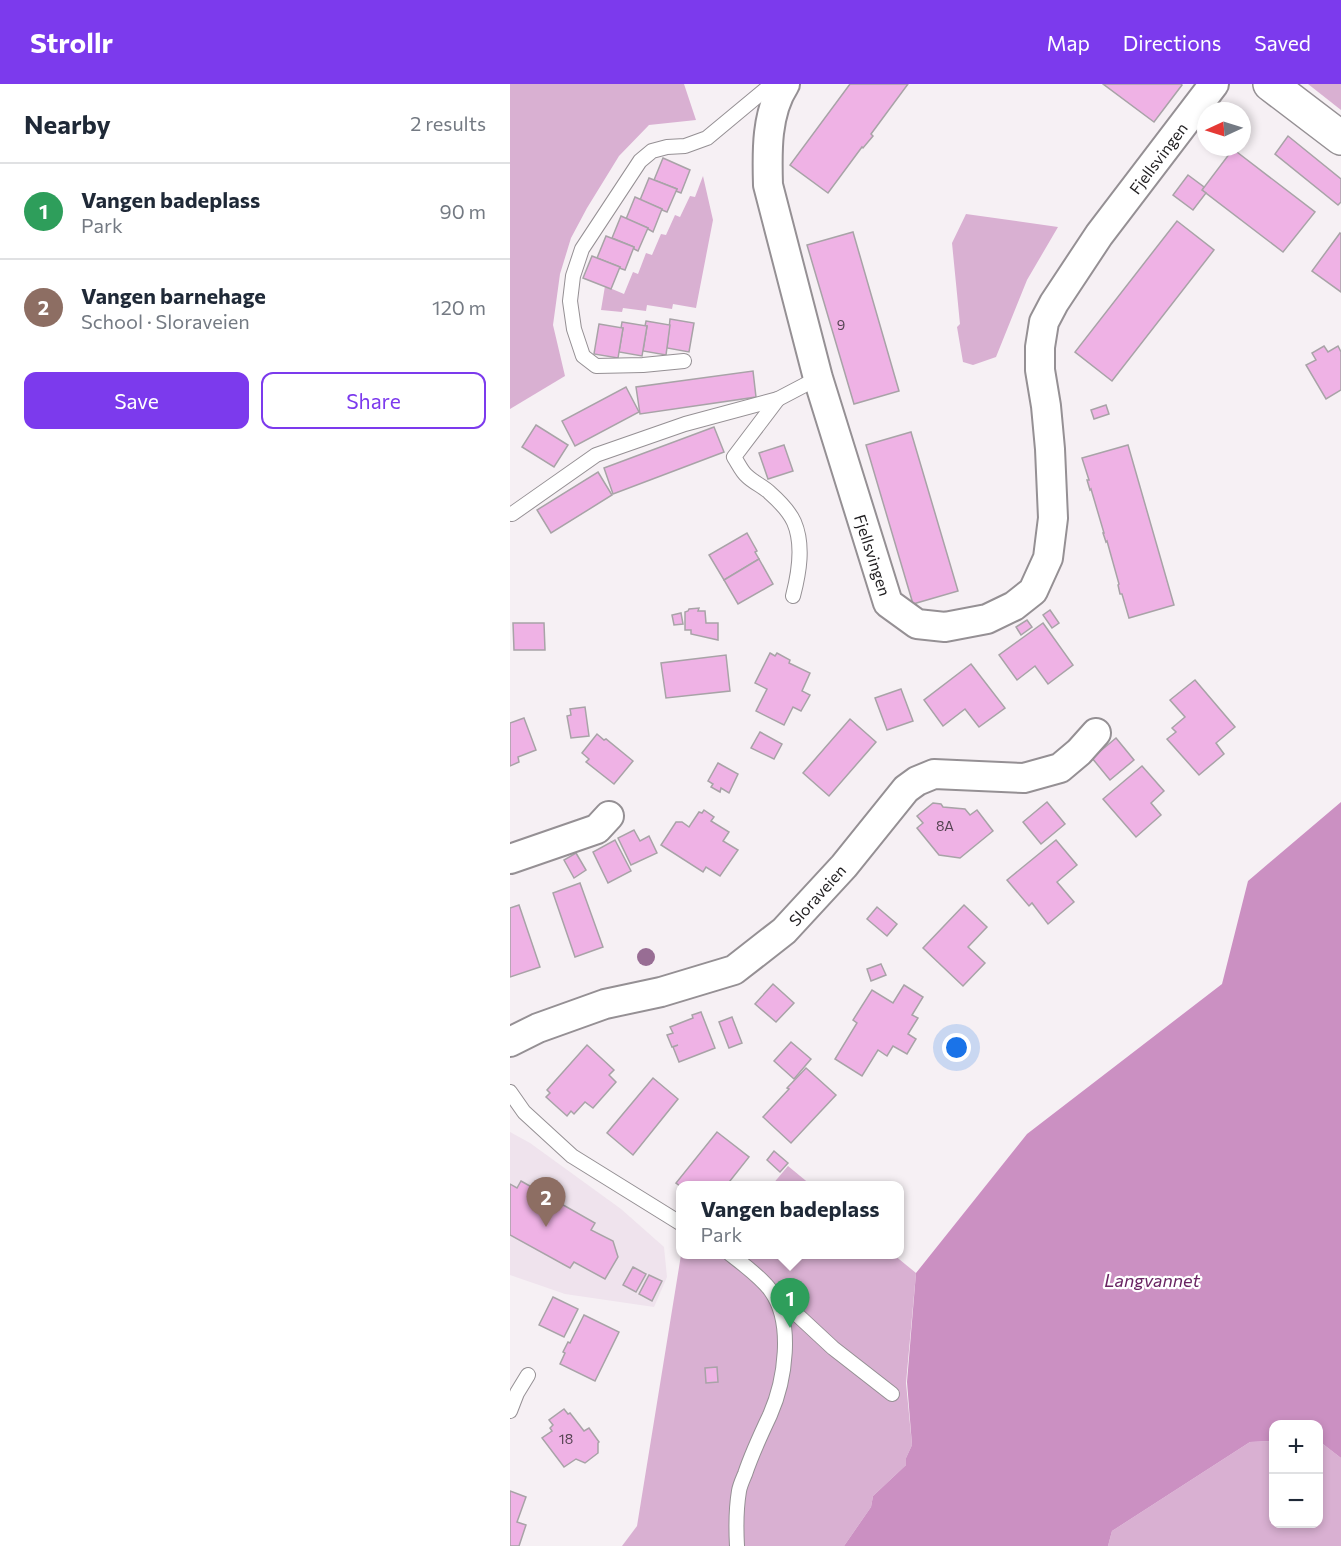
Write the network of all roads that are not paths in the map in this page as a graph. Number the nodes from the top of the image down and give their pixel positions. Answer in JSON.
{"nodes":[{"id":1,"x":772,"y":84,"type":"edge"},
{"id":2,"x":784,"y":84,"type":"edge"},
{"id":3,"x":1214,"y":84,"type":"edge"},
{"id":4,"x":1270,"y":84,"type":"edge"},
{"id":5,"x":1341,"y":138,"type":"edge"},
{"id":6,"x":684,"y":361,"type":"dead end"},
{"id":7,"x":818,"y":378,"type":"junction"},
{"id":8,"x":778,"y":399,"type":"junction"},
{"id":9,"x":512,"y":514,"type":"dead end"},
{"id":10,"x":793,"y":596,"type":"dead end"},
{"id":11,"x":1096,"y":733,"type":"dead end"},
{"id":12,"x":609,"y":816,"type":"dead end"},
{"id":13,"x":510,"y":859,"type":"edge"},
{"id":14,"x":510,"y":1042,"type":"edge"},
{"id":15,"x":510,"y":1092,"type":"edge"},
{"id":16,"x":676,"y":1220,"type":"edge"},
{"id":17,"x":737,"y":1259,"type":"edge"},
{"id":18,"x":771,"y":1291,"type":"junction"},
{"id":19,"x":528,"y":1375,"type":"dead end"},
{"id":20,"x":892,"y":1394,"type":"dead end"},
{"id":21,"x":510,"y":1411,"type":"edge"},
{"id":22,"x":737,"y":1546,"type":"edge"}],
"edges":[{"from":1,"to":6,"type":"lane"},
{"from":2,"to":7,"type":"street","name":"Fjellsvingen"},
{"from":3,"to":7,"type":"street","name":"Fjellsvingen"},
{"from":4,"to":5,"type":"main road"},
{"from":7,"to":8,"type":"lane"},
{"from":8,"to":9,"type":"lane"},
{"from":8,"to":10,"type":"lane"},
{"from":11,"to":14,"type":"street","name":"Sloraveien"},
{"from":12,"to":13,"type":"street"},
{"from":15,"to":16,"type":"lane"},
{"from":17,"to":18,"type":"lane"},
{"from":18,"to":20,"type":"lane"},
{"from":18,"to":22,"type":"lane"},
{"from":19,"to":21,"type":"lane"}]}
